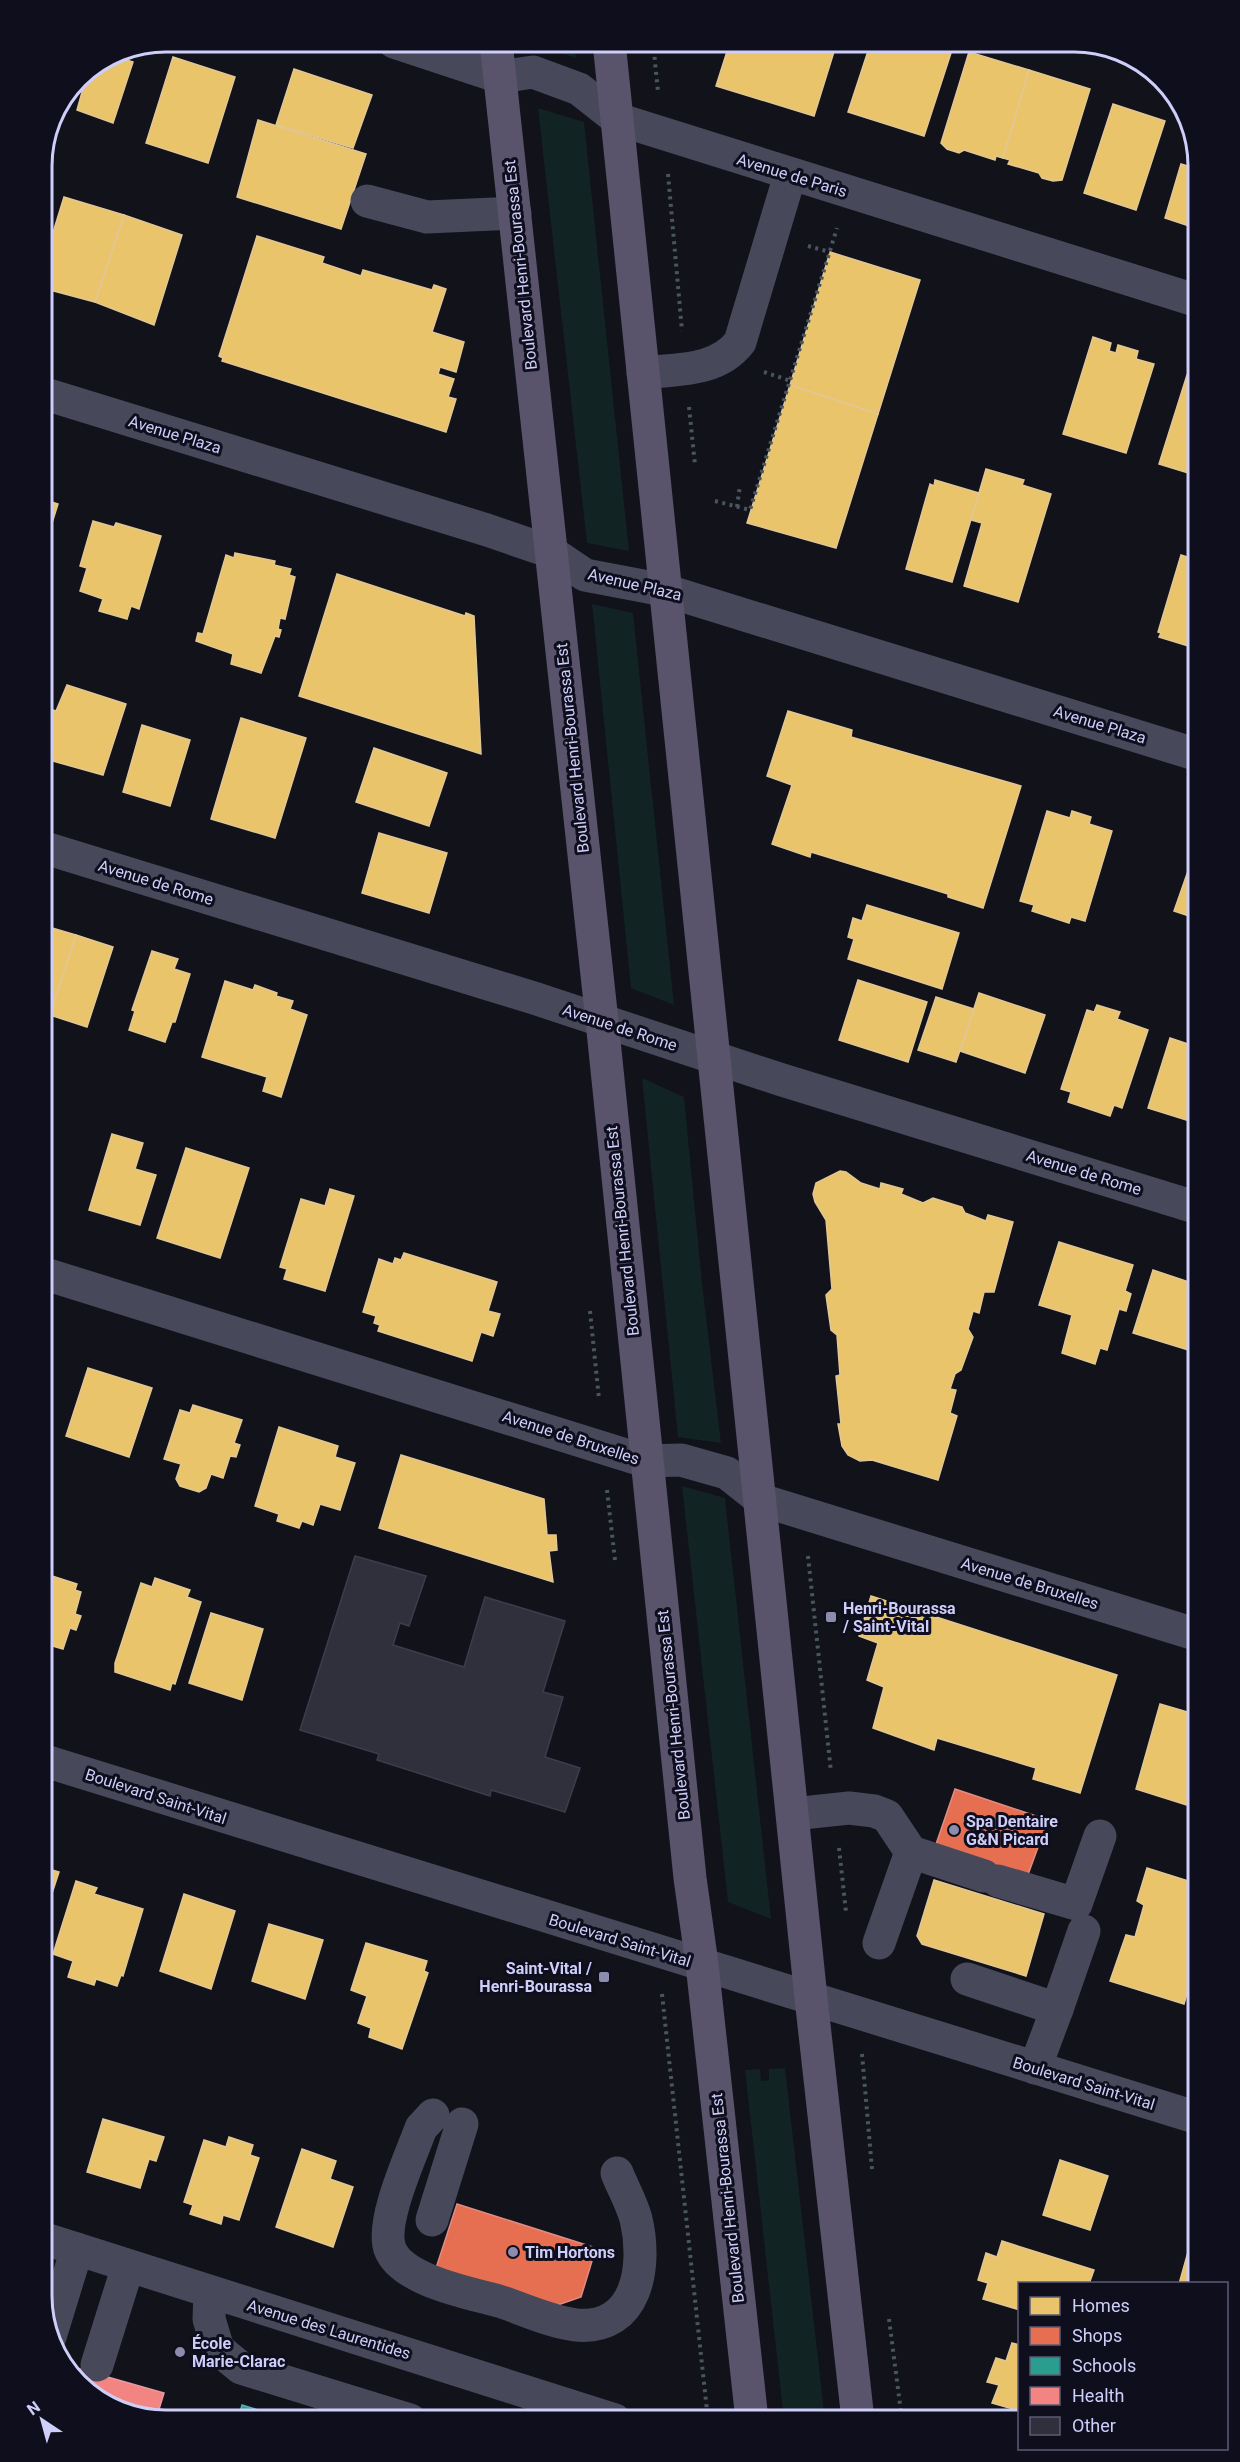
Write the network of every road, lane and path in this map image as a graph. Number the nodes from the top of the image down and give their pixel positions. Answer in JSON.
{"nodes":[{"id":1,"x":427,"y":53,"type":"edge"},
{"id":2,"x":497,"y":53,"type":"edge"},
{"id":3,"x":610,"y":53,"type":"edge"},
{"id":4,"x":654,"y":53,"type":"edge"},
{"id":5,"x":656,"y":73,"type":"dead end"},
{"id":6,"x":500,"y":77,"type":"junction"},
{"id":7,"x":617,"y":119,"type":"junction"},
{"id":8,"x":666,"y":163,"type":"dead end"},
{"id":9,"x":790,"y":175,"type":"junction"},
{"id":10,"x":367,"y":201,"type":"dead end"},
{"id":11,"x":515,"y":213,"type":"junction"},
{"id":12,"x":838,"y":223,"type":"dead end"},
{"id":13,"x":1188,"y":298,"type":"edge"},
{"id":14,"x":681,"y":320,"type":"dead end"},
{"id":15,"x":643,"y":373,"type":"junction"},
{"id":16,"x":53,"y":396,"type":"edge"},
{"id":17,"x":740,"y":485,"type":"dead end"},
{"id":18,"x":715,"y":501,"type":"dead end"},
{"id":19,"x":737,"y":507,"type":"junction"},
{"id":20,"x":551,"y":552,"type":"junction"},
{"id":21,"x":664,"y":590,"type":"junction"},
{"id":22,"x":1188,"y":752,"type":"edge"},
{"id":23,"x":53,"y":850,"type":"edge"},
{"id":24,"x":602,"y":1020,"type":"junction"},
{"id":25,"x":715,"y":1058,"type":"junction"},
{"id":26,"x":1188,"y":1205,"type":"edge"},
{"id":27,"x":52,"y":1276,"type":"edge"},
{"id":28,"x":645,"y":1461,"type":"junction"},
{"id":29,"x":761,"y":1500,"type":"junction"},
{"id":30,"x":808,"y":1557,"type":"dead end"},
{"id":31,"x":1188,"y":1632,"type":"edge"},
{"id":32,"x":52,"y":1763,"type":"edge"},
{"id":33,"x":831,"y":1774,"type":"dead end"},
{"id":34,"x":793,"y":1814,"type":"junction"},
{"id":35,"x":1100,"y":1836,"type":"dead end"},
{"id":36,"x":839,"y":1848,"type":"dead end"},
{"id":37,"x":910,"y":1852,"type":"junction"},
{"id":38,"x":847,"y":1916,"type":"dead end"},
{"id":39,"x":1084,"y":1931,"type":"dead end"},
{"id":40,"x":879,"y":1943,"type":"dead end"},
{"id":41,"x":702,"y":1964,"type":"junction"},
{"id":42,"x":967,"y":1979,"type":"dead end"},
{"id":43,"x":811,"y":1998,"type":"junction"},
{"id":44,"x":663,"y":2004,"type":"dead end"},
{"id":45,"x":1057,"y":2009,"type":"junction"},
{"id":46,"x":1035,"y":2067,"type":"junction"},
{"id":47,"x":865,"y":2098,"type":"dead end"},
{"id":48,"x":1188,"y":2115,"type":"edge"},
{"id":49,"x":617,"y":2173,"type":"dead end"},
{"id":50,"x":873,"y":2175,"type":"dead end"},
{"id":51,"x":432,"y":2220,"type":"dead end"},
{"id":52,"x":52,"y":2241,"type":"edge"},
{"id":53,"x":77,"y":2249,"type":"junction"},
{"id":54,"x":128,"y":2266,"type":"junction"},
{"id":55,"x":210,"y":2292,"type":"junction"},
{"id":56,"x":54,"y":2314,"type":"edge"},
{"id":57,"x":888,"y":2314,"type":"dead end"},
{"id":58,"x":97,"y":2365,"type":"dead end"},
{"id":59,"x":375,"y":2409,"type":"edge"},
{"id":60,"x":582,"y":2409,"type":"edge"},
{"id":61,"x":707,"y":2410,"type":"edge"},
{"id":62,"x":751,"y":2410,"type":"edge"},
{"id":63,"x":857,"y":2410,"type":"edge"},
{"id":64,"x":901,"y":2410,"type":"edge"}],
"edges":[{"from":1,"to":6,"type":"street","name":"Avenue de Paris"},
{"from":2,"to":6,"type":"main road","name":"Boulevard Henri-Bourassa Est"},
{"from":3,"to":7,"type":"main road"},
{"from":4,"to":5,"type":"path"},
{"from":6,"to":7,"type":"street","name":"Avenue de Paris"},
{"from":6,"to":11,"type":"main road","name":"Boulevard Henri-Bourassa Est"},
{"from":7,"to":9,"type":"street","name":"Avenue de Paris"},
{"from":7,"to":15,"type":"main road"},
{"from":8,"to":14,"type":"path"},
{"from":9,"to":13,"type":"street","name":"Avenue de Paris"},
{"from":9,"to":15,"type":"street"},
{"from":10,"to":11,"type":"street"},
{"from":11,"to":20,"type":"main road","name":"Boulevard Henri-Bourassa Est"},
{"from":12,"to":19,"type":"path"},
{"from":15,"to":21,"type":"main road"},
{"from":16,"to":20,"type":"street","name":"Avenue Plaza"},
{"from":17,"to":19,"type":"path"},
{"from":18,"to":19,"type":"path"},
{"from":20,"to":21,"type":"street","name":"Avenue Plaza"},
{"from":20,"to":24,"type":"main road","name":"Boulevard Henri-Bourassa Est"},
{"from":21,"to":22,"type":"street","name":"Avenue Plaza"},
{"from":21,"to":25,"type":"main road"},
{"from":23,"to":24,"type":"street","name":"Avenue de Rome"},
{"from":24,"to":25,"type":"street","name":"Avenue de Rome"},
{"from":24,"to":28,"type":"main road","name":"Boulevard Henri-Bourassa Est"},
{"from":25,"to":26,"type":"street","name":"Avenue de Rome"},
{"from":25,"to":29,"type":"main road"},
{"from":27,"to":28,"type":"street","name":"Avenue de Bruxelles"},
{"from":28,"to":29,"type":"street","name":"Avenue de Bruxelles"},
{"from":28,"to":41,"type":"main road","name":"Boulevard Henri-Bourassa Est"},
{"from":29,"to":31,"type":"street","name":"Avenue de Bruxelles"},
{"from":29,"to":34,"type":"main road"},
{"from":30,"to":33,"type":"path"},
{"from":32,"to":41,"type":"street","name":"Boulevard Saint-Vital"},
{"from":34,"to":37,"type":"street"},
{"from":34,"to":43,"type":"main road"},
{"from":35,"to":37,"type":"street"},
{"from":36,"to":38,"type":"path"},
{"from":37,"to":40,"type":"street"},
{"from":39,"to":45,"type":"street"},
{"from":41,"to":43,"type":"street","name":"Boulevard Saint-Vital"},
{"from":41,"to":62,"type":"main road","name":"Boulevard Henri-Bourassa Est"},
{"from":42,"to":45,"type":"street"},
{"from":43,"to":46,"type":"street","name":"Boulevard Saint-Vital"},
{"from":43,"to":63,"type":"main road"},
{"from":44,"to":61,"type":"path"},
{"from":45,"to":46,"type":"street"},
{"from":46,"to":48,"type":"street","name":"Boulevard Saint-Vital"},
{"from":47,"to":50,"type":"path"},
{"from":49,"to":51,"type":"street"},
{"from":52,"to":53,"type":"street","name":"Avenue des Laurentides"},
{"from":53,"to":54,"type":"street","name":"Avenue des Laurentides"},
{"from":53,"to":56,"type":"street"},
{"from":54,"to":55,"type":"street","name":"Avenue des Laurentides"},
{"from":54,"to":58,"type":"street"},
{"from":55,"to":59,"type":"street"},
{"from":55,"to":60,"type":"street","name":"Avenue des Laurentides"},
{"from":57,"to":64,"type":"path"}]}
